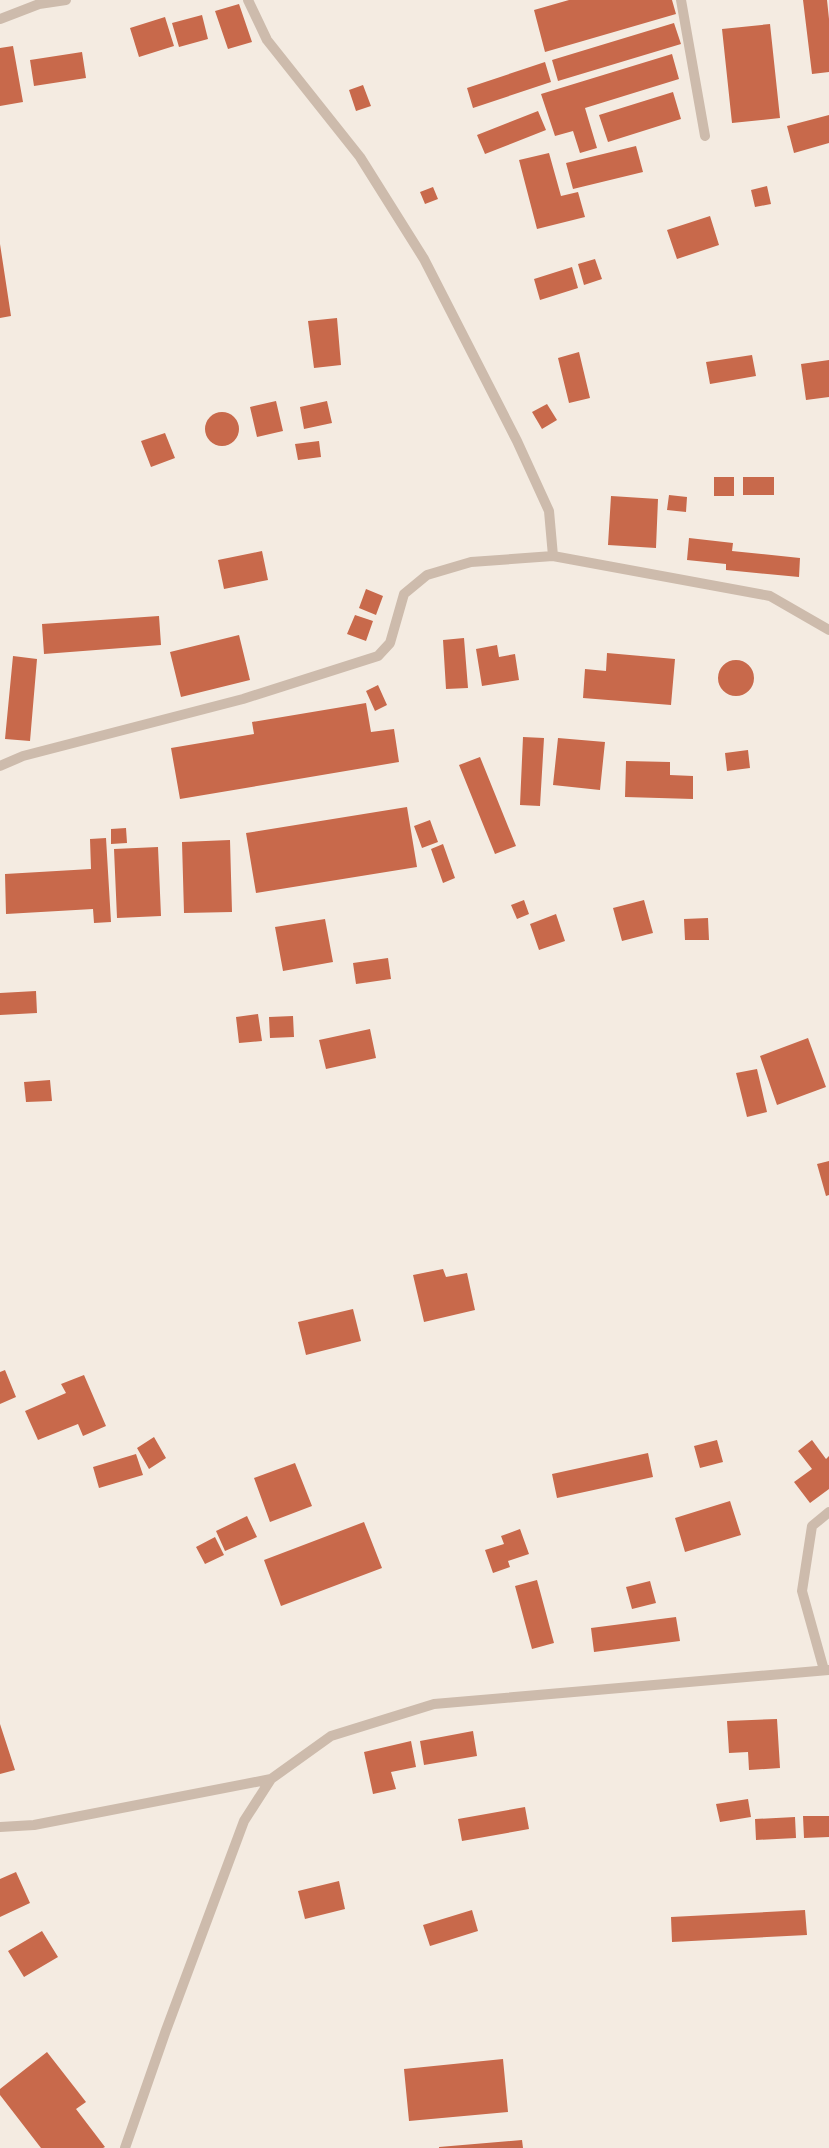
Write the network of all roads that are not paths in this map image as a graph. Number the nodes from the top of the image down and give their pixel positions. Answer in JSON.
{"nodes":[{"id":1,"x":66,"y":0,"type":"edge"},
{"id":2,"x":248,"y":0,"type":"edge"},
{"id":3,"x":681,"y":0,"type":"edge"},
{"id":4,"x":0,"y":19,"type":"edge"},
{"id":5,"x":705,"y":136,"type":"dead end"},
{"id":6,"x":553,"y":556,"type":"junction"},
{"id":7,"x":829,"y":630,"type":"edge"},
{"id":8,"x":0,"y":766,"type":"edge"},
{"id":9,"x":829,"y":1512,"type":"edge"},
{"id":10,"x":827,"y":1670,"type":"edge"},
{"id":11,"x":271,"y":1779,"type":"junction"},
{"id":12,"x":0,"y":1826,"type":"edge"},
{"id":13,"x":125,"y":2148,"type":"edge"}],
"edges":[{"from":1,"to":4,"type":"street"},
{"from":2,"to":6,"type":"street"},
{"from":3,"to":5,"type":"street"},
{"from":6,"to":7,"type":"street"},
{"from":6,"to":8,"type":"street"},
{"from":9,"to":10,"type":"street"},
{"from":10,"to":11,"type":"street"},
{"from":11,"to":12,"type":"street"},
{"from":11,"to":13,"type":"street"}]}
